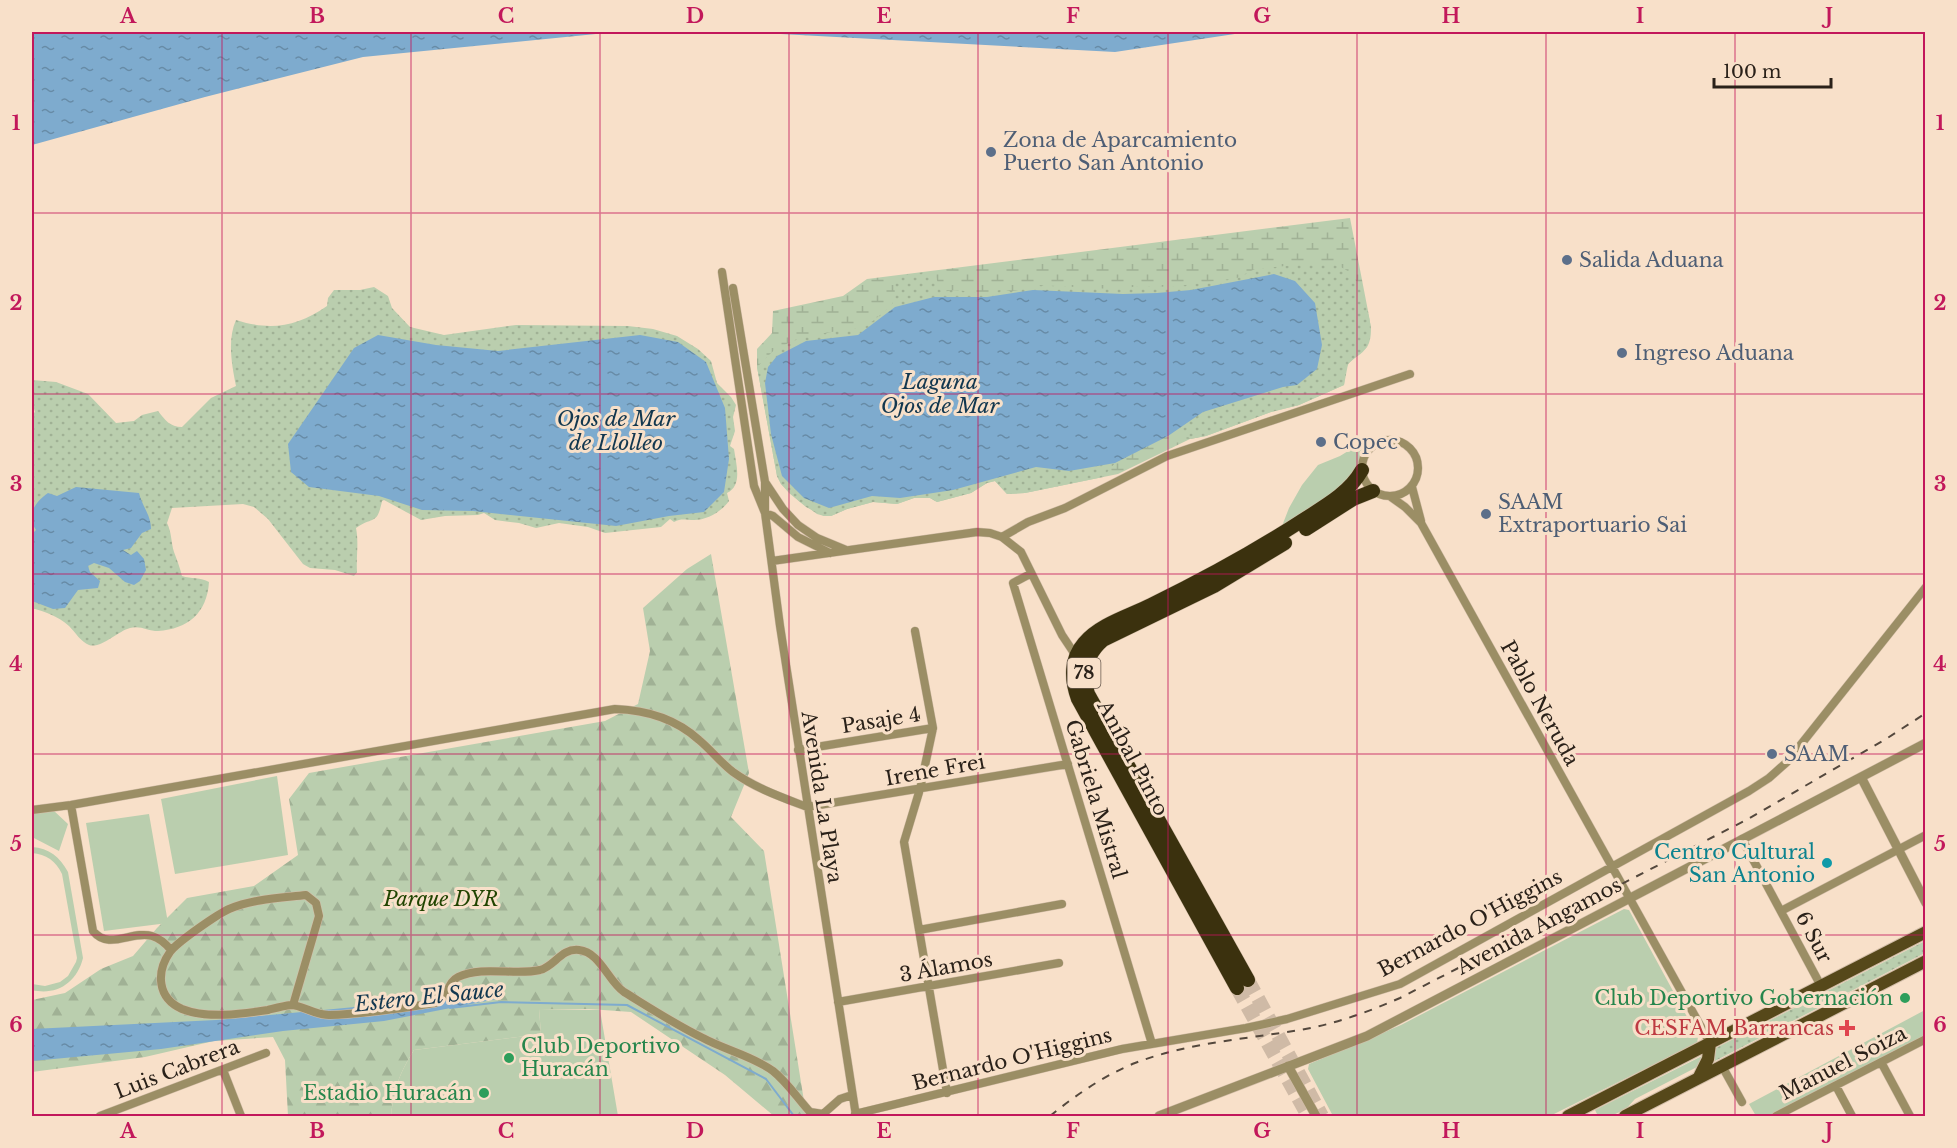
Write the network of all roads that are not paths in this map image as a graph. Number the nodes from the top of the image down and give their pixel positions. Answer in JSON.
{"nodes":[{"id":1,"x":722,"y":272,"type":"dead end"},
{"id":2,"x":733,"y":288,"type":"dead end"},
{"id":3,"x":1410,"y":374,"type":"dead end"},
{"id":4,"x":1362,"y":470,"type":"junction"},
{"id":5,"x":765,"y":482,"type":"junction"},
{"id":6,"x":1412,"y":487,"type":"junction"},
{"id":7,"x":1373,"y":491,"type":"junction"},
{"id":8,"x":1391,"y":497,"type":"junction"},
{"id":9,"x":765,"y":513,"type":"junction"},
{"id":10,"x":1421,"y":523,"type":"junction"},
{"id":11,"x":1002,"y":537,"type":"junction"},
{"id":12,"x":850,"y":551,"type":"junction"},
{"id":13,"x":832,"y":553,"type":"junction"},
{"id":14,"x":772,"y":561,"type":"junction"},
{"id":15,"x":1030,"y":574,"type":"junction"},
{"id":16,"x":1926,"y":587,"type":"edge"},
{"id":17,"x":915,"y":631,"type":"dead end"},
{"id":18,"x":1081,"y":661,"type":"junction"},
{"id":19,"x":933,"y":728,"type":"junction"},
{"id":20,"x":1926,"y":743,"type":"edge"},
{"id":21,"x":798,"y":750,"type":"junction"},
{"id":22,"x":1068,"y":764,"type":"junction"},
{"id":23,"x":1861,"y":777,"type":"junction"},
{"id":24,"x":920,"y":789,"type":"junction"},
{"id":25,"x":71,"y":805,"type":"junction"},
{"id":26,"x":807,"y":807,"type":"junction"},
{"id":27,"x":32,"y":810,"type":"edge"},
{"id":28,"x":1926,"y":835,"type":"edge"},
{"id":29,"x":1742,"y":839,"type":"junction"},
{"id":30,"x":1898,"y":849,"type":"junction"},
{"id":31,"x":1612,"y":866,"type":"junction"},
{"id":32,"x":1630,"y":899,"type":"junction"},
{"id":33,"x":1926,"y":903,"type":"edge"},
{"id":34,"x":1062,"y":904,"type":"dead end"},
{"id":35,"x":1781,"y":910,"type":"junction"},
{"id":36,"x":919,"y":930,"type":"junction"},
{"id":37,"x":1926,"y":932,"type":"edge"},
{"id":38,"x":171,"y":950,"type":"junction"},
{"id":39,"x":1926,"y":961,"type":"edge"},
{"id":40,"x":1059,"y":963,"type":"dead end"},
{"id":41,"x":1243,"y":984,"type":"tunnel mouth"},
{"id":42,"x":1821,"y":986,"type":"junction"},
{"id":43,"x":929,"y":987,"type":"junction"},
{"id":44,"x":838,"y":1002,"type":"junction"},
{"id":45,"x":293,"y":1005,"type":"junction"},
{"id":46,"x":1926,"y":1039,"type":"edge"},
{"id":47,"x":1710,"y":1043,"type":"junction"},
{"id":48,"x":1152,"y":1044,"type":"junction"},
{"id":49,"x":266,"y":1053,"type":"dead end"},
{"id":50,"x":1881,"y":1062,"type":"junction"},
{"id":51,"x":1288,"y":1066,"type":"junction"},
{"id":52,"x":1722,"y":1066,"type":"junction"},
{"id":53,"x":223,"y":1070,"type":"junction"},
{"id":54,"x":1696,"y":1080,"type":"junction"},
{"id":55,"x":1836,"y":1086,"type":"junction"},
{"id":56,"x":947,"y":1093,"type":"junction"},
{"id":57,"x":852,"y":1095,"type":"junction"},
{"id":58,"x":1742,"y":1102,"type":"dead end"},
{"id":59,"x":123,"y":1112,"type":"edge"},
{"id":60,"x":1181,"y":1112,"type":"edge"},
{"id":61,"x":1587,"y":1112,"type":"edge"},
{"id":62,"x":100,"y":1116,"type":"edge"},
{"id":63,"x":241,"y":1116,"type":"edge"},
{"id":64,"x":855,"y":1116,"type":"edge"},
{"id":65,"x":1159,"y":1116,"type":"edge"},
{"id":66,"x":1314,"y":1116,"type":"edge"},
{"id":67,"x":1568,"y":1116,"type":"edge"},
{"id":68,"x":1625,"y":1116,"type":"edge"},
{"id":69,"x":1776,"y":1116,"type":"edge"},
{"id":70,"x":1852,"y":1116,"type":"edge"},
{"id":71,"x":1910,"y":1116,"type":"edge"}],
"edges":[{"from":1,"to":9,"type":"street"},
{"from":2,"to":5,"type":"street"},
{"from":3,"to":11,"type":"street"},
{"from":4,"to":6,"type":"street"},
{"from":4,"to":7,"type":"street"},
{"from":4,"to":18,"type":"highway","number":"78"},
{"from":5,"to":9,"type":"street","name":"Avenida La Playa"},
{"from":5,"to":12,"type":"street"},
{"from":6,"to":8,"type":"street"},
{"from":6,"to":10,"type":"street","name":"Pablo Neruda"},
{"from":7,"to":8,"type":"street"},
{"from":7,"to":18,"type":"highway","name":"Aníbal Pinto","number":"78"},
{"from":8,"to":10,"type":"street","name":"Pablo Neruda"},
{"from":9,"to":13,"type":"street"},
{"from":9,"to":14,"type":"street","name":"Avenida La Playa"},
{"from":10,"to":31,"type":"street","name":"Pablo Neruda"},
{"from":11,"to":12,"type":"street"},
{"from":11,"to":15,"type":"street"},
{"from":12,"to":13,"type":"street"},
{"from":13,"to":14,"type":"street"},
{"from":14,"to":21,"type":"street","name":"Avenida La Playa"},
{"from":15,"to":18,"type":"street"},
{"from":15,"to":22,"type":"street","name":"Gabriela Mistral"},
{"from":16,"to":31,"type":"street","name":"Bernardo O'Higgins"},
{"from":17,"to":19,"type":"street"},
{"from":18,"to":41,"type":"highway","name":"Aníbal Pinto","number":"78"},
{"from":19,"to":21,"type":"street","name":"Pasaje 4"},
{"from":19,"to":24,"type":"street"},
{"from":20,"to":23,"type":"street","name":"Avenida Angamos"},
{"from":21,"to":26,"type":"street","name":"Avenida La Playa"},
{"from":22,"to":24,"type":"street","name":"Irene Frei"},
{"from":22,"to":48,"type":"street","name":"Gabriela Mistral"},
{"from":23,"to":29,"type":"street","name":"Avenida Angamos"},
{"from":23,"to":30,"type":"street"},
{"from":24,"to":26,"type":"street","name":"Irene Frei"},
{"from":24,"to":36,"type":"street"},
{"from":25,"to":26,"type":"street"},
{"from":25,"to":27,"type":"street"},
{"from":25,"to":38,"type":"street"},
{"from":26,"to":44,"type":"street","name":"Avenida La Playa"},
{"from":28,"to":30,"type":"street"},
{"from":29,"to":32,"type":"street","name":"Avenida Angamos"},
{"from":29,"to":35,"type":"street","name":"6 Sur"},
{"from":30,"to":33,"type":"street"},
{"from":30,"to":35,"type":"street"},
{"from":31,"to":32,"type":"street","name":"Pablo Neruda"},
{"from":31,"to":48,"type":"street","name":"Bernardo O'Higgins"},
{"from":32,"to":47,"type":"street","name":"Pablo Neruda"},
{"from":32,"to":51,"type":"street","name":"Avenida Angamos"},
{"from":34,"to":36,"type":"street"},
{"from":35,"to":42,"type":"street","name":"6 Sur"},
{"from":36,"to":43,"type":"street"},
{"from":37,"to":42,"type":"main road"},
{"from":38,"to":45,"type":"street"},
{"from":38,"to":45,"type":"street"},
{"from":39,"to":52,"type":"main road"},
{"from":40,"to":43,"type":"street","name":"3 Álamos"},
{"from":42,"to":47,"type":"main road"},
{"from":43,"to":44,"type":"street","name":"3 Álamos"},
{"from":43,"to":56,"type":"street"},
{"from":44,"to":57,"type":"street","name":"Avenida La Playa"},
{"from":45,"to":57,"type":"street"},
{"from":46,"to":50,"type":"street","name":"Manuel Soiza"},
{"from":47,"to":54,"type":"main road"},
{"from":47,"to":61,"type":"main road"},
{"from":48,"to":56,"type":"street","name":"Bernardo O'Higgins"},
{"from":49,"to":53,"type":"street","name":"Luis Cabrera"},
{"from":50,"to":55,"type":"street","name":"Manuel Soiza"},
{"from":50,"to":71,"type":"street"},
{"from":51,"to":60,"type":"street","name":"Avenida Angamos"},
{"from":51,"to":66,"type":"street"},
{"from":52,"to":54,"type":"main road"},
{"from":52,"to":58,"type":"street"},
{"from":53,"to":59,"type":"street","name":"Luis Cabrera"},
{"from":53,"to":63,"type":"street"},
{"from":54,"to":68,"type":"main road"},
{"from":55,"to":69,"type":"street","name":"Manuel Soiza"},
{"from":55,"to":70,"type":"street"},
{"from":56,"to":64,"type":"street","name":"Bernardo O'Higgins"},
{"from":57,"to":64,"type":"street","name":"Avenida La Playa"},
{"from":59,"to":62,"type":"street","name":"Luis Cabrera"},
{"from":60,"to":65,"type":"street","name":"Avenida Angamos"},
{"from":61,"to":67,"type":"main road"}]}
